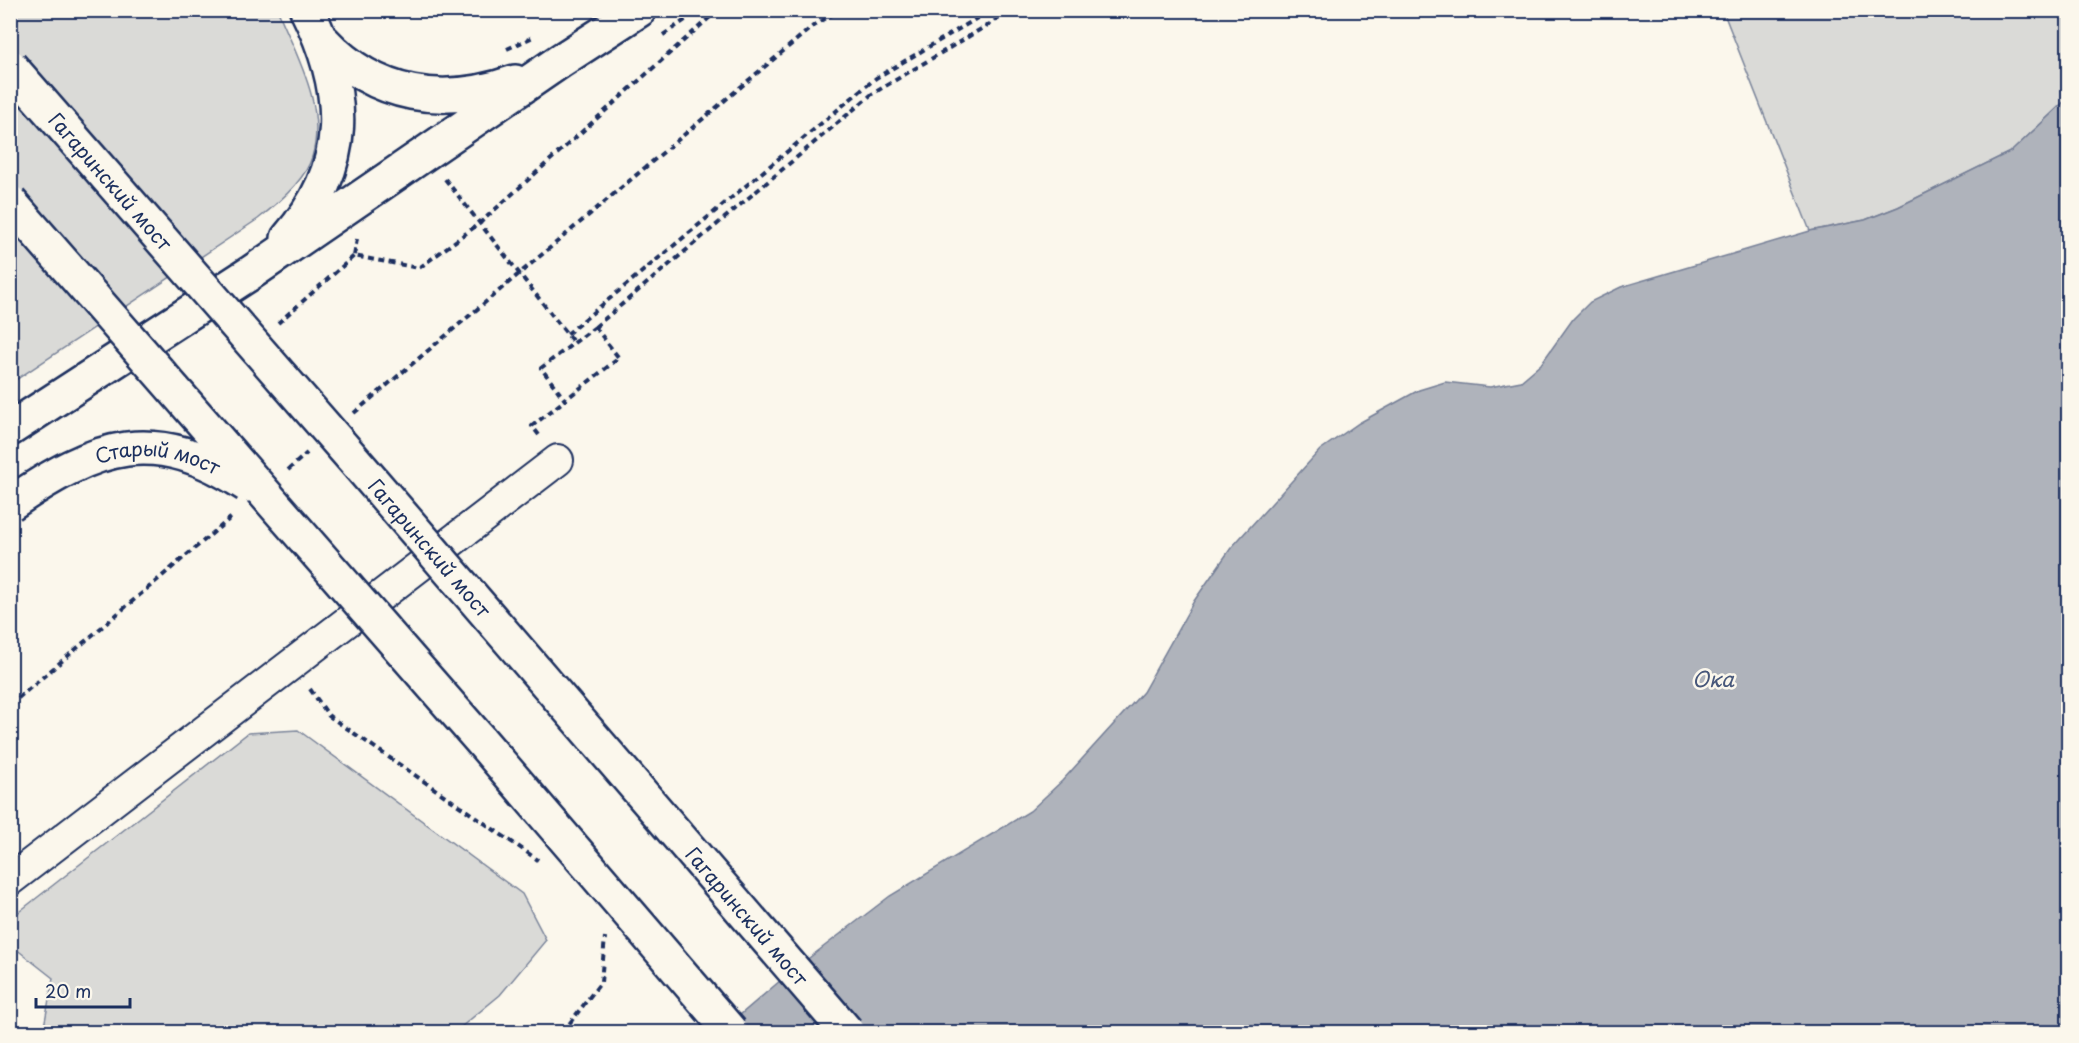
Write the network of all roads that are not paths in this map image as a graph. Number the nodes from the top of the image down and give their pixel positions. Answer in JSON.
{"nodes":[{"id":1,"x":639,"y":10,"type":"edge"},
{"id":2,"x":314,"y":25,"type":"edge"},
{"id":3,"x":560,"y":61,"type":"junction"},
{"id":4,"x":10,"y":66,"type":"edge"},
{"id":5,"x":10,"y":202,"type":"edge"},
{"id":6,"x":252,"y":272,"type":"junction"},
{"id":7,"x":10,"y":429,"type":"edge"},
{"id":8,"x":558,"y":460,"type":"dead end"},
{"id":9,"x":10,"y":504,"type":"edge"},
{"id":10,"x":296,"y":528,"type":"junction"},
{"id":11,"x":10,"y":880,"type":"edge"},
{"id":12,"x":731,"y":1032,"type":"edge"},
{"id":13,"x":847,"y":1032,"type":"edge"}],
"edges":[{"from":1,"to":3,"type":"main road"},
{"from":2,"to":3,"type":"main road"},
{"from":2,"to":6,"type":"main road"},
{"from":3,"to":6,"type":"main road"},
{"from":4,"to":13,"type":"main road","name":"Гагаринский мост","bridge":true},
{"from":5,"to":10,"type":"main road","bridge":true},
{"from":6,"to":7,"type":"main road"},
{"from":8,"to":11,"type":"street"},
{"from":9,"to":10,"type":"main road","name":"Старый мост","bridge":true},
{"from":10,"to":12,"type":"main road","bridge":true}]}
